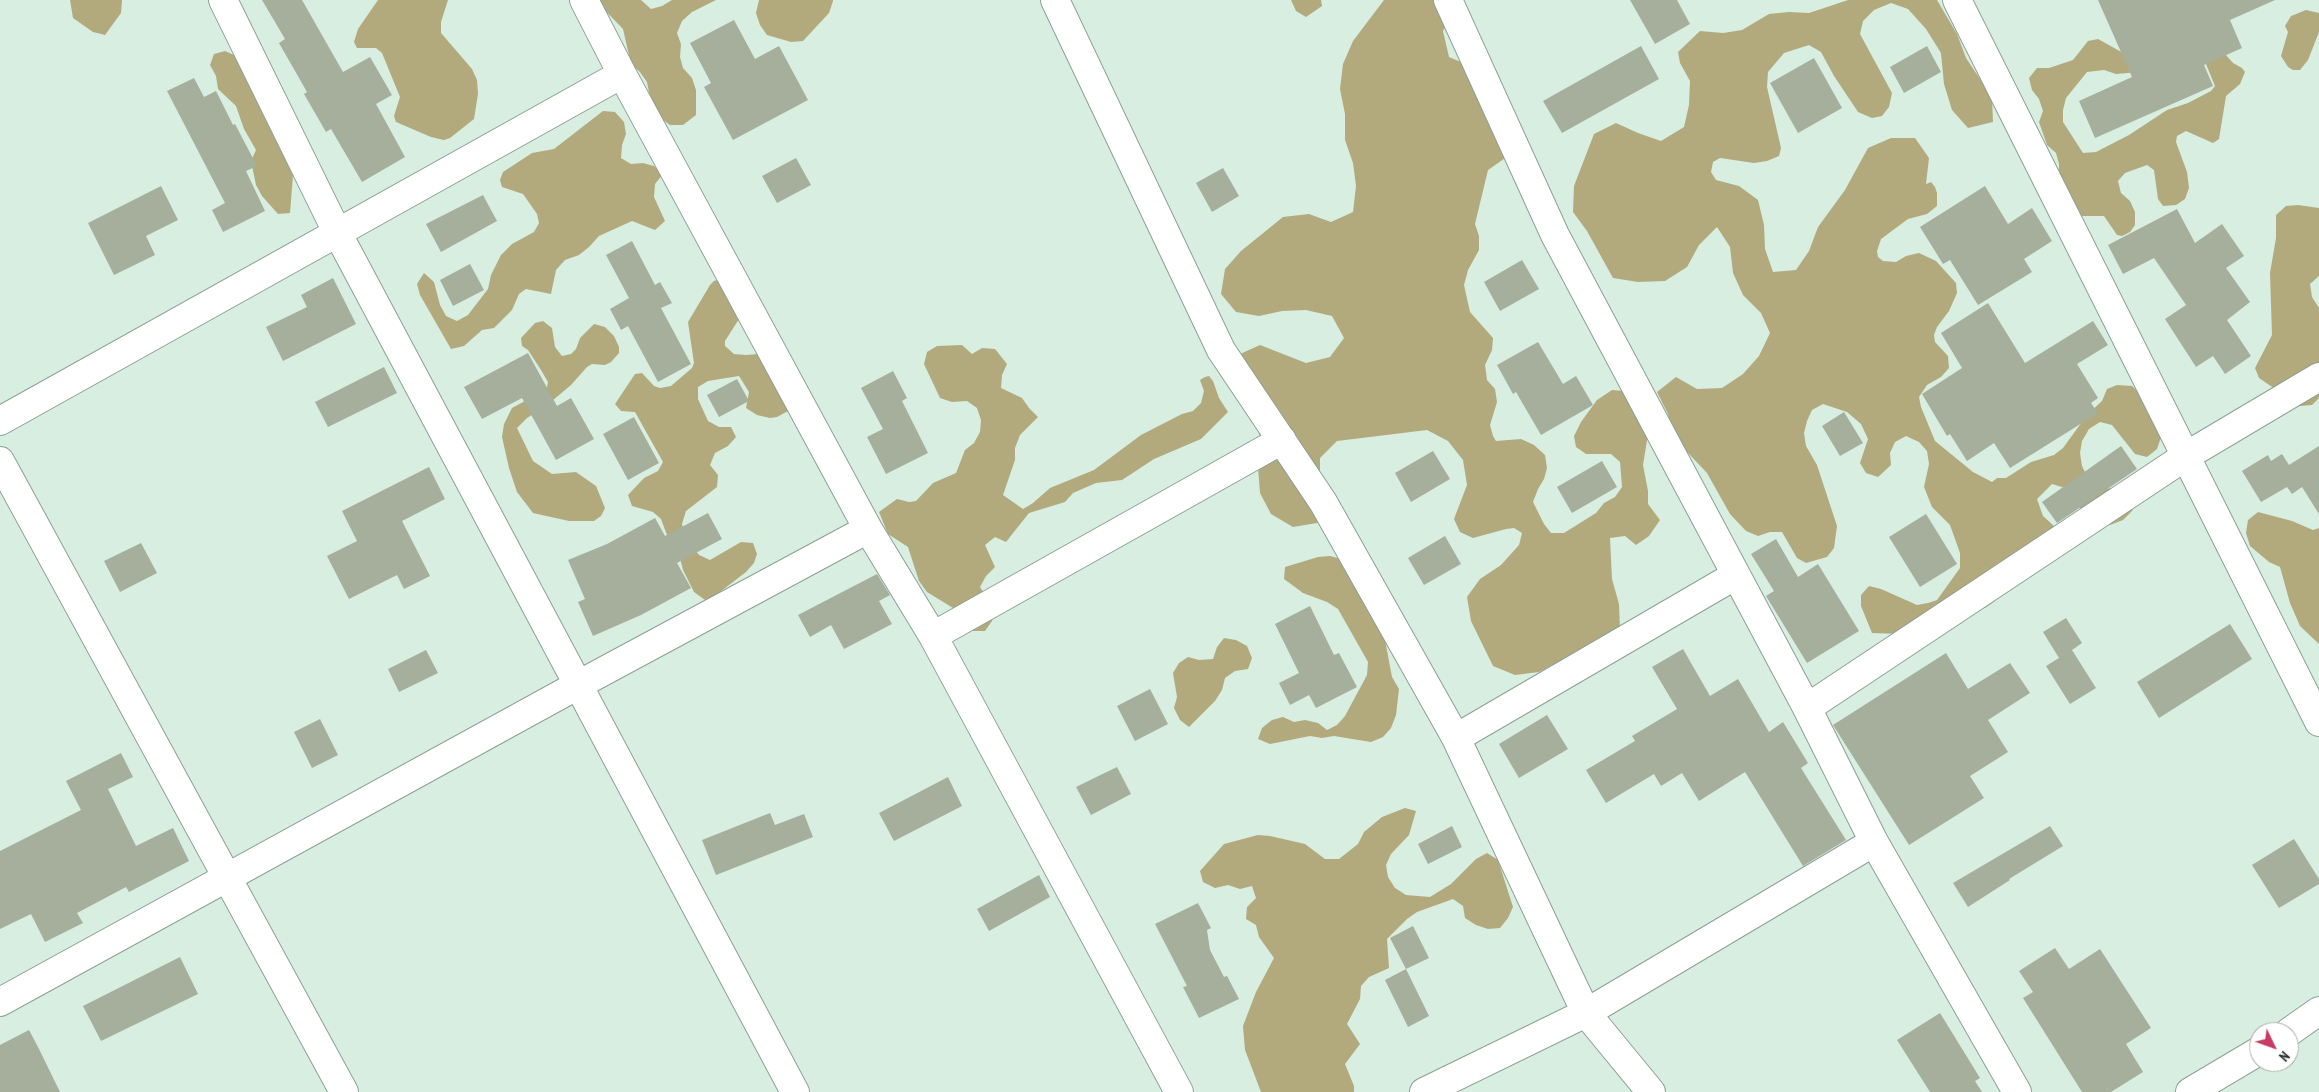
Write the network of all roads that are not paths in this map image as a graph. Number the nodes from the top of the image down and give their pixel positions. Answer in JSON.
{"nodes":[{"id":1,"x":223,"y":0,"type":"edge"},
{"id":2,"x":584,"y":0,"type":"edge"},
{"id":3,"x":1055,"y":0,"type":"edge"},
{"id":4,"x":1448,"y":0,"type":"edge"},
{"id":5,"x":1957,"y":0,"type":"edge"},
{"id":6,"x":622,"y":74,"type":"junction"},
{"id":7,"x":338,"y":234,"type":"junction"},
{"id":8,"x":2319,"y":377,"type":"edge"},
{"id":9,"x":0,"y":421,"type":"edge"},
{"id":10,"x":1282,"y":440,"type":"junction"},
{"id":11,"x":2186,"y":456,"type":"junction"},
{"id":12,"x":0,"y":461,"type":"edge"},
{"id":13,"x":868,"y":529,"type":"junction"},
{"id":14,"x":1736,"y":575,"type":"junction"},
{"id":15,"x":933,"y":636,"type":"junction"},
{"id":16,"x":578,"y":685,"type":"junction"},
{"id":17,"x":1807,"y":708,"type":"junction"},
{"id":18,"x":2319,"y":722,"type":"edge"},
{"id":19,"x":1456,"y":738,"type":"junction"},
{"id":20,"x":1874,"y":842,"type":"junction"},
{"id":21,"x":226,"y":878,"type":"junction"},
{"id":22,"x":0,"y":1002,"type":"edge"},
{"id":23,"x":2319,"y":1011,"type":"edge"},
{"id":24,"x":1586,"y":1013,"type":"junction"},
{"id":25,"x":2299,"y":1025,"type":"edge"},
{"id":26,"x":2249,"y":1057,"type":"edge"},
{"id":27,"x":344,"y":1092,"type":"edge"},
{"id":28,"x":795,"y":1092,"type":"edge"},
{"id":29,"x":1179,"y":1092,"type":"edge"},
{"id":30,"x":1424,"y":1092,"type":"edge"},
{"id":31,"x":1651,"y":1092,"type":"edge"},
{"id":32,"x":2017,"y":1092,"type":"edge"},
{"id":33,"x":2190,"y":1092,"type":"edge"}],
"edges":[{"from":1,"to":7,"type":"street"},
{"from":2,"to":6,"type":"street"},
{"from":3,"to":10,"type":"street"},
{"from":4,"to":14,"type":"street"},
{"from":5,"to":11,"type":"street"},
{"from":6,"to":7,"type":"street"},
{"from":6,"to":13,"type":"street"},
{"from":7,"to":9,"type":"street"},
{"from":7,"to":16,"type":"street"},
{"from":8,"to":11,"type":"street"},
{"from":10,"to":15,"type":"street"},
{"from":10,"to":19,"type":"street"},
{"from":11,"to":17,"type":"street"},
{"from":11,"to":18,"type":"street"},
{"from":12,"to":21,"type":"street"},
{"from":13,"to":15,"type":"street"},
{"from":13,"to":16,"type":"street"},
{"from":14,"to":17,"type":"street"},
{"from":14,"to":19,"type":"street"},
{"from":15,"to":29,"type":"street"},
{"from":16,"to":21,"type":"street"},
{"from":16,"to":28,"type":"street"},
{"from":17,"to":20,"type":"street"},
{"from":19,"to":24,"type":"street"},
{"from":20,"to":24,"type":"street"},
{"from":20,"to":32,"type":"street"},
{"from":21,"to":22,"type":"street"},
{"from":21,"to":27,"type":"street"},
{"from":23,"to":25,"type":"street"},
{"from":24,"to":30,"type":"street"},
{"from":24,"to":31,"type":"street"},
{"from":26,"to":33,"type":"street"}]}
